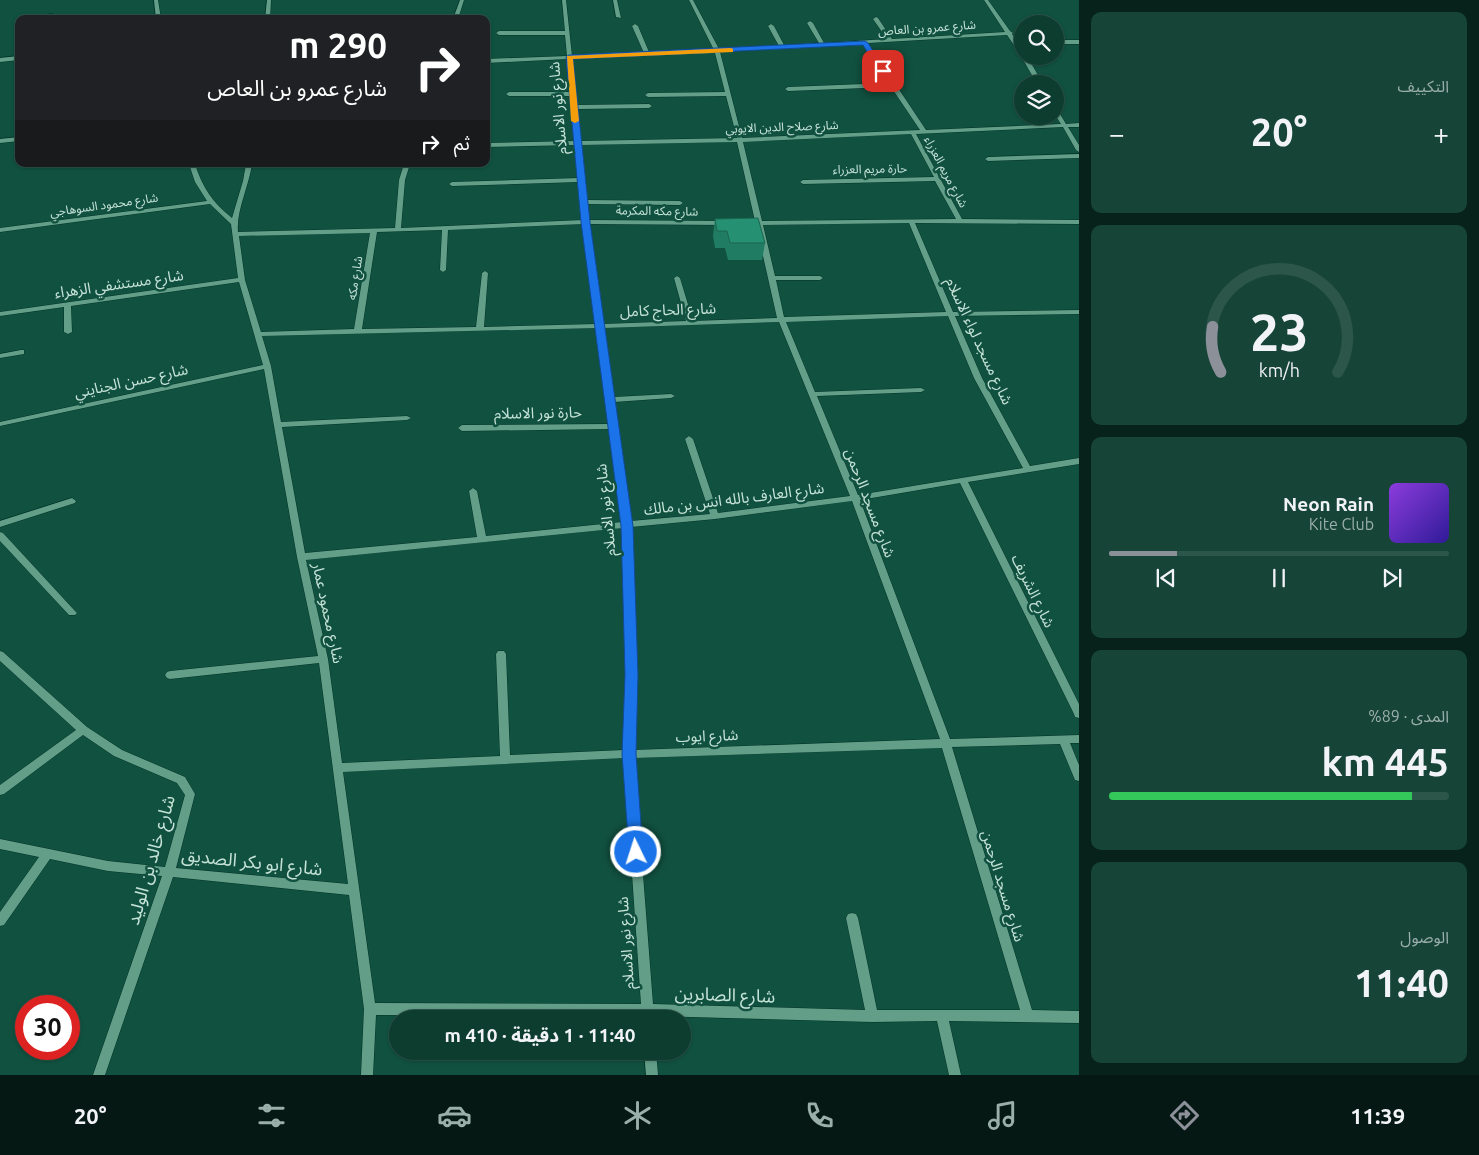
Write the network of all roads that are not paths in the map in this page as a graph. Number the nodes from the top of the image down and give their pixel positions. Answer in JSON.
{"nodes":[{"id":1,"x":156,"y":0,"type":"edge"},
{"id":2,"x":269,"y":0,"type":"edge"},
{"id":3,"x":462,"y":0,"type":"edge"},
{"id":4,"x":564,"y":0,"type":"edge"},
{"id":5,"x":615,"y":0,"type":"edge"},
{"id":6,"x":691,"y":0,"type":"edge"},
{"id":7,"x":986,"y":0,"type":"edge"},
{"id":8,"x":158,"y":15,"type":"edge"},
{"id":9,"x":267,"y":15,"type":"edge"},
{"id":10,"x":456,"y":15,"type":"edge"},
{"id":11,"x":619,"y":17,"type":"dead end"},
{"id":12,"x":876,"y":20,"type":"dead end"},
{"id":13,"x":810,"y":23,"type":"dead end"},
{"id":14,"x":635,"y":26,"type":"dead end"},
{"id":15,"x":771,"y":26,"type":"dead end"},
{"id":16,"x":499,"y":33,"type":"dead end"},
{"id":17,"x":567,"y":33,"type":"junction"},
{"id":18,"x":1010,"y":33,"type":"junction"},
{"id":19,"x":1014,"y":37,"type":"edge"},
{"id":20,"x":891,"y":41,"type":"junction"},
{"id":21,"x":1064,"y":42,"type":"edge"},
{"id":22,"x":1079,"y":42,"type":"edge"},
{"id":23,"x":865,"y":43,"type":"junction"},
{"id":24,"x":823,"y":45,"type":"junction"},
{"id":25,"x":782,"y":47,"type":"junction"},
{"id":26,"x":717,"y":51,"type":"junction"},
{"id":27,"x":647,"y":54,"type":"junction"},
{"id":28,"x":569,"y":57,"type":"junction"},
{"id":29,"x":15,"y":58,"type":"edge"},
{"id":30,"x":0,"y":60,"type":"edge"},
{"id":31,"x":490,"y":61,"type":"edge"},
{"id":32,"x":892,"y":86,"type":"junction"},
{"id":33,"x":788,"y":90,"type":"dead end"},
{"id":34,"x":509,"y":94,"type":"dead end"},
{"id":35,"x":573,"y":94,"type":"junction"},
{"id":36,"x":728,"y":94,"type":"junction"},
{"id":37,"x":648,"y":95,"type":"dead end"},
{"id":38,"x":649,"y":106,"type":"dead end"},
{"id":39,"x":574,"y":107,"type":"junction"},
{"id":40,"x":1065,"y":126,"type":"junction"},
{"id":41,"x":1079,"y":126,"type":"edge"},
{"id":42,"x":924,"y":132,"type":"junction"},
{"id":43,"x":913,"y":133,"type":"junction"},
{"id":44,"x":15,"y":139,"type":"edge"},
{"id":45,"x":0,"y":140,"type":"edge"},
{"id":46,"x":740,"y":140,"type":"junction"},
{"id":47,"x":577,"y":142,"type":"junction"},
{"id":48,"x":490,"y":145,"type":"edge"},
{"id":49,"x":1079,"y":150,"type":"edge"},
{"id":50,"x":1079,"y":156,"type":"edge"},
{"id":51,"x":988,"y":159,"type":"dead end"},
{"id":52,"x":193,"y":167,"type":"edge"},
{"id":53,"x":248,"y":167,"type":"edge"},
{"id":54,"x":406,"y":167,"type":"edge"},
{"id":55,"x":937,"y":179,"type":"junction"},
{"id":56,"x":581,"y":180,"type":"junction"},
{"id":57,"x":803,"y":182,"type":"dead end"},
{"id":58,"x":452,"y":184,"type":"dead end"},
{"id":59,"x":211,"y":202,"type":"junction"},
{"id":60,"x":583,"y":202,"type":"junction"},
{"id":61,"x":680,"y":203,"type":"dead end"},
{"id":62,"x":911,"y":221,"type":"junction"},
{"id":63,"x":586,"y":222,"type":"junction"},
{"id":64,"x":960,"y":222,"type":"junction"},
{"id":65,"x":1079,"y":222,"type":"edge"},
{"id":66,"x":234,"y":223,"type":"junction"},
{"id":67,"x":729,"y":223,"type":"edge"},
{"id":68,"x":748,"y":223,"type":"edge"},
{"id":69,"x":758,"y":224,"type":"junction"},
{"id":70,"x":445,"y":228,"type":"junction"},
{"id":71,"x":0,"y":230,"type":"edge"},
{"id":72,"x":374,"y":230,"type":"junction"},
{"id":73,"x":398,"y":230,"type":"junction"},
{"id":74,"x":235,"y":234,"type":"junction"},
{"id":75,"x":443,"y":270,"type":"dead end"},
{"id":76,"x":485,"y":273,"type":"dead end"},
{"id":77,"x":677,"y":278,"type":"dead end"},
{"id":78,"x":771,"y":278,"type":"junction"},
{"id":79,"x":820,"y":278,"type":"dead end"},
{"id":80,"x":242,"y":280,"type":"junction"},
{"id":81,"x":67,"y":305,"type":"junction"},
{"id":82,"x":1079,"y":312,"type":"edge"},
{"id":83,"x":950,"y":313,"type":"junction"},
{"id":84,"x":0,"y":314,"type":"edge"},
{"id":85,"x":781,"y":319,"type":"junction"},
{"id":86,"x":690,"y":323,"type":"junction"},
{"id":87,"x":600,"y":326,"type":"junction"},
{"id":88,"x":480,"y":328,"type":"junction"},
{"id":89,"x":358,"y":329,"type":"junction"},
{"id":90,"x":68,"y":332,"type":"dead end"},
{"id":91,"x":259,"y":334,"type":"junction"},
{"id":92,"x":21,"y":352,"type":"dead end"},
{"id":93,"x":0,"y":356,"type":"edge"},
{"id":94,"x":267,"y":366,"type":"junction"},
{"id":95,"x":922,"y":390,"type":"dead end"},
{"id":96,"x":812,"y":394,"type":"junction"},
{"id":97,"x":671,"y":396,"type":"dead end"},
{"id":98,"x":610,"y":400,"type":"junction"},
{"id":99,"x":408,"y":418,"type":"dead end"},
{"id":100,"x":0,"y":424,"type":"edge"},
{"id":101,"x":278,"y":425,"type":"junction"},
{"id":102,"x":613,"y":426,"type":"junction"},
{"id":103,"x":462,"y":428,"type":"dead end"},
{"id":104,"x":688,"y":439,"type":"dead end"},
{"id":105,"x":1079,"y":461,"type":"edge"},
{"id":106,"x":1028,"y":470,"type":"junction"},
{"id":107,"x":963,"y":481,"type":"junction"},
{"id":108,"x":473,"y":492,"type":"dead end"},
{"id":109,"x":854,"y":498,"type":"junction"},
{"id":110,"x":72,"y":501,"type":"dead end"},
{"id":111,"x":715,"y":516,"type":"junction"},
{"id":112,"x":0,"y":524,"type":"edge"},
{"id":113,"x":627,"y":526,"type":"junction"},
{"id":114,"x":0,"y":535,"type":"edge"},
{"id":115,"x":482,"y":539,"type":"junction"},
{"id":116,"x":301,"y":556,"type":"junction"},
{"id":117,"x":72,"y":613,"type":"dead end"},
{"id":118,"x":501,"y":654,"type":"dead end"},
{"id":119,"x":0,"y":655,"type":"edge"},
{"id":120,"x":323,"y":660,"type":"junction"},
{"id":121,"x":170,"y":675,"type":"dead end"},
{"id":122,"x":1079,"y":714,"type":"edge"},
{"id":123,"x":83,"y":730,"type":"junction"},
{"id":124,"x":1063,"y":739,"type":"junction"},
{"id":125,"x":1079,"y":739,"type":"edge"},
{"id":126,"x":946,"y":743,"type":"junction"},
{"id":127,"x":629,"y":754,"type":"junction"},
{"id":128,"x":505,"y":759,"type":"junction"},
{"id":129,"x":337,"y":768,"type":"junction"},
{"id":130,"x":1079,"y":777,"type":"edge"},
{"id":131,"x":0,"y":791,"type":"edge"},
{"id":132,"x":0,"y":844,"type":"edge"},
{"id":133,"x":47,"y":854,"type":"junction"},
{"id":134,"x":170,"y":872,"type":"junction"},
{"id":135,"x":354,"y":890,"type":"junction"},
{"id":136,"x":852,"y":918,"type":"dead end"},
{"id":137,"x":0,"y":921,"type":"edge"},
{"id":138,"x":370,"y":1009,"type":"junction"},
{"id":139,"x":416,"y":1010,"type":"edge"},
{"id":140,"x":648,"y":1010,"type":"edge"},
{"id":141,"x":691,"y":1015,"type":"edge"},
{"id":142,"x":942,"y":1015,"type":"junction"},
{"id":143,"x":872,"y":1016,"type":"junction"},
{"id":144,"x":1028,"y":1016,"type":"junction"},
{"id":145,"x":1079,"y":1017,"type":"edge"},
{"id":146,"x":651,"y":1060,"type":"edge"},
{"id":147,"x":98,"y":1075,"type":"edge"},
{"id":148,"x":367,"y":1075,"type":"edge"},
{"id":149,"x":652,"y":1075,"type":"edge"},
{"id":150,"x":955,"y":1075,"type":"edge"}],
"edges":[{"from":1,"to":8,"type":"street"},
{"from":2,"to":9,"type":"street"},
{"from":3,"to":10,"type":"street"},
{"from":4,"to":17,"type":"street","name":"شارع نور الاسلام"},
{"from":5,"to":11,"type":"street"},
{"from":6,"to":26,"type":"street","name":"شارع مسجد الرحمن"},
{"from":7,"to":18,"type":"street"},
{"from":12,"to":20,"type":"street"},
{"from":13,"to":24,"type":"street"},
{"from":14,"to":27,"type":"street"},
{"from":15,"to":25,"type":"street"},
{"from":16,"to":17,"type":"street"},
{"from":17,"to":28,"type":"street","name":"شارع نور الاسلام"},
{"from":18,"to":19,"type":"street"},
{"from":18,"to":20,"type":"street","name":"شارع عمرو بن العاص"},
{"from":20,"to":23,"type":"street","name":"شارع عمرو بن العاص"},
{"from":21,"to":22,"type":"street"},
{"from":23,"to":24,"type":"street","name":"شارع عمرو بن العاص"},
{"from":23,"to":32,"type":"street","name":"شارع مريم العزراء"},
{"from":24,"to":25,"type":"street","name":"شارع عمرو بن العاص"},
{"from":25,"to":26,"type":"street","name":"شارع عمرو بن العاص"},
{"from":26,"to":27,"type":"street","name":"شارع عمرو بن العاص"},
{"from":26,"to":36,"type":"street","name":"شارع مسجد الرحمن"},
{"from":27,"to":28,"type":"street","name":"شارع عمرو بن العاص"},
{"from":28,"to":31,"type":"street","name":"شارع عمرو بن العاص"},
{"from":28,"to":35,"type":"street","name":"شارع نور الاسلام"},
{"from":29,"to":30,"type":"street"},
{"from":32,"to":33,"type":"street"},
{"from":32,"to":42,"type":"street","name":"شارع مريم العزراء"},
{"from":34,"to":35,"type":"street"},
{"from":35,"to":39,"type":"street","name":"شارع نور الاسلام"},
{"from":36,"to":37,"type":"street"},
{"from":36,"to":46,"type":"street","name":"شارع مسجد الرحمن"},
{"from":38,"to":39,"type":"street"},
{"from":39,"to":47,"type":"street","name":"شارع نور الاسلام"},
{"from":40,"to":41,"type":"street","name":"شارع صلاح الدين الايوبي"},
{"from":40,"to":42,"type":"street","name":"شارع صلاح الدين الايوبي"},
{"from":40,"to":49,"type":"street"},
{"from":42,"to":43,"type":"street","name":"شارع صلاح الدين الايوبي"},
{"from":43,"to":46,"type":"street","name":"شارع صلاح الدين الايوبي"},
{"from":43,"to":55,"type":"street","name":"شارع مريم العزراء"},
{"from":44,"to":45,"type":"street"},
{"from":46,"to":47,"type":"street","name":"شارع صلاح الدين الايوبي"},
{"from":46,"to":69,"type":"street","name":"شارع مسجد الرحمن"},
{"from":47,"to":48,"type":"street","name":"شارع صلاح الدين الايوبي"},
{"from":47,"to":56,"type":"street","name":"شارع نور الاسلام"},
{"from":50,"to":51,"type":"street"},
{"from":52,"to":59,"type":"street"},
{"from":53,"to":66,"type":"street","name":"شارع محمود عمار"},
{"from":54,"to":73,"type":"street"},
{"from":55,"to":57,"type":"street","name":"حارة مريم العزراء"},
{"from":55,"to":64,"type":"street","name":"شارع مريم العزراء"},
{"from":56,"to":58,"type":"street"},
{"from":56,"to":60,"type":"street","name":"شارع نور الاسلام"},
{"from":59,"to":66,"type":"street"},
{"from":59,"to":71,"type":"street","name":"شارع محمود السوهاجي"},
{"from":60,"to":61,"type":"street"},
{"from":60,"to":63,"type":"street","name":"شارع نور الاسلام"},
{"from":62,"to":64,"type":"street"},
{"from":62,"to":69,"type":"street"},
{"from":62,"to":83,"type":"street","name":"شارع مسجد لواء الاسلام"},
{"from":63,"to":67,"type":"street","name":"شارع مكه المكرمة"},
{"from":63,"to":70,"type":"street","name":"شارع مكه المكرمة"},
{"from":63,"to":87,"type":"street","name":"شارع نور الاسلام"},
{"from":64,"to":65,"type":"street"},
{"from":66,"to":74,"type":"street","name":"شارع محمود عمار"},
{"from":68,"to":69,"type":"street"},
{"from":69,"to":78,"type":"street","name":"شارع مسجد الرحمن"},
{"from":70,"to":73,"type":"street","name":"شارع مكه المكرمة"},
{"from":70,"to":75,"type":"street"},
{"from":72,"to":73,"type":"street","name":"شارع مكه المكرمة"},
{"from":72,"to":74,"type":"street","name":"شارع مكه المكرمة"},
{"from":72,"to":89,"type":"street","name":"شارع مكه"},
{"from":74,"to":80,"type":"street","name":"شارع محمود عمار"},
{"from":76,"to":88,"type":"street"},
{"from":77,"to":86,"type":"street"},
{"from":78,"to":79,"type":"street"},
{"from":78,"to":85,"type":"street","name":"شارع مسجد الرحمن"},
{"from":80,"to":81,"type":"street","name":"شارع مستشفي الزهراء"},
{"from":80,"to":91,"type":"street","name":"شارع محمود عمار"},
{"from":81,"to":84,"type":"street","name":"شارع مستشفي الزهراء"},
{"from":81,"to":90,"type":"street"},
{"from":82,"to":83,"type":"street","name":"شارع الحاج كامل"},
{"from":83,"to":85,"type":"street","name":"شارع الحاج كامل"},
{"from":83,"to":106,"type":"street","name":"شارع مسجد لواء الاسلام"},
{"from":85,"to":86,"type":"street","name":"شارع الحاج كامل"},
{"from":85,"to":96,"type":"street","name":"شارع مسجد الرحمن"},
{"from":86,"to":87,"type":"street","name":"شارع الحاج كامل"},
{"from":87,"to":88,"type":"street","name":"شارع الحاج كامل"},
{"from":87,"to":98,"type":"street","name":"شارع نور الاسلام"},
{"from":88,"to":89,"type":"street","name":"شارع الحاج كامل"},
{"from":89,"to":91,"type":"street","name":"شارع الحاج كامل"},
{"from":91,"to":94,"type":"street","name":"شارع محمود عمار"},
{"from":92,"to":93,"type":"street"},
{"from":94,"to":100,"type":"street","name":"شارع حسن الجنايني"},
{"from":94,"to":101,"type":"street","name":"شارع محمود عمار"},
{"from":95,"to":96,"type":"street"},
{"from":96,"to":109,"type":"street","name":"شارع مسجد الرحمن"},
{"from":97,"to":98,"type":"street"},
{"from":98,"to":102,"type":"street","name":"شارع نور الاسلام"},
{"from":99,"to":101,"type":"street"},
{"from":101,"to":116,"type":"street","name":"شارع محمود عمار"},
{"from":102,"to":103,"type":"street","name":"حارة نور الاسلام"},
{"from":102,"to":113,"type":"street","name":"شارع نور الاسلام"},
{"from":104,"to":111,"type":"street"},
{"from":105,"to":106,"type":"street","name":"شارع العارف بالله انس بن مالك"},
{"from":106,"to":107,"type":"street","name":"شارع العارف بالله انس بن مالك"},
{"from":107,"to":109,"type":"street","name":"شارع العارف بالله انس بن مالك"},
{"from":107,"to":122,"type":"street","name":"شارع الشريف"},
{"from":108,"to":115,"type":"street"},
{"from":109,"to":111,"type":"street","name":"شارع العارف بالله انس بن مالك"},
{"from":109,"to":126,"type":"street","name":"شارع مسجد الرحمن"},
{"from":110,"to":112,"type":"street"},
{"from":111,"to":113,"type":"street","name":"شارع العارف بالله انس بن مالك"},
{"from":113,"to":115,"type":"street","name":"شارع العارف بالله انس بن مالك"},
{"from":113,"to":127,"type":"street","name":"شارع نور الاسلام"},
{"from":114,"to":117,"type":"street"},
{"from":115,"to":116,"type":"street","name":"شارع العارف بالله انس بن مالك"},
{"from":116,"to":120,"type":"street","name":"شارع محمود عمار"},
{"from":118,"to":128,"type":"street"},
{"from":119,"to":123,"type":"street","name":"شارع خالد بن الوليد"},
{"from":120,"to":121,"type":"street"},
{"from":120,"to":129,"type":"street","name":"شارع محمود عمار"},
{"from":123,"to":131,"type":"street"},
{"from":123,"to":134,"type":"street","name":"شارع خالد بن الوليد"},
{"from":124,"to":125,"type":"street","name":"شارع ايوب"},
{"from":124,"to":126,"type":"street","name":"شارع ايوب"},
{"from":124,"to":130,"type":"street"},
{"from":126,"to":127,"type":"street","name":"شارع ايوب"},
{"from":126,"to":144,"type":"street","name":"شارع مسجد الرحمن"},
{"from":127,"to":128,"type":"street","name":"شارع ايوب"},
{"from":127,"to":140,"type":"street","name":"شارع نور الاسلام"},
{"from":128,"to":129,"type":"street","name":"شارع ايوب"},
{"from":129,"to":135,"type":"street","name":"شارع محمود عمار"},
{"from":132,"to":133,"type":"street","name":"شارع ابو بكر الصديق"},
{"from":133,"to":134,"type":"street","name":"شارع ابو بكر الصديق"},
{"from":133,"to":137,"type":"street"},
{"from":134,"to":135,"type":"street","name":"شارع ابو بكر الصديق"},
{"from":134,"to":147,"type":"street","name":"شارع خالد بن الوليد"},
{"from":135,"to":138,"type":"street","name":"شارع محمود عمار"},
{"from":136,"to":143,"type":"street"},
{"from":138,"to":139,"type":"street","name":"شارع الصابرين"},
{"from":138,"to":148,"type":"street","name":"شارع محمود عمار"},
{"from":141,"to":143,"type":"street","name":"شارع الصابرين"},
{"from":142,"to":143,"type":"street","name":"شارع الصابرين"},
{"from":142,"to":144,"type":"street","name":"شارع الصابرين"},
{"from":142,"to":150,"type":"street"},
{"from":144,"to":145,"type":"street","name":"شارع الصابرين"},
{"from":146,"to":149,"type":"street"}]}
